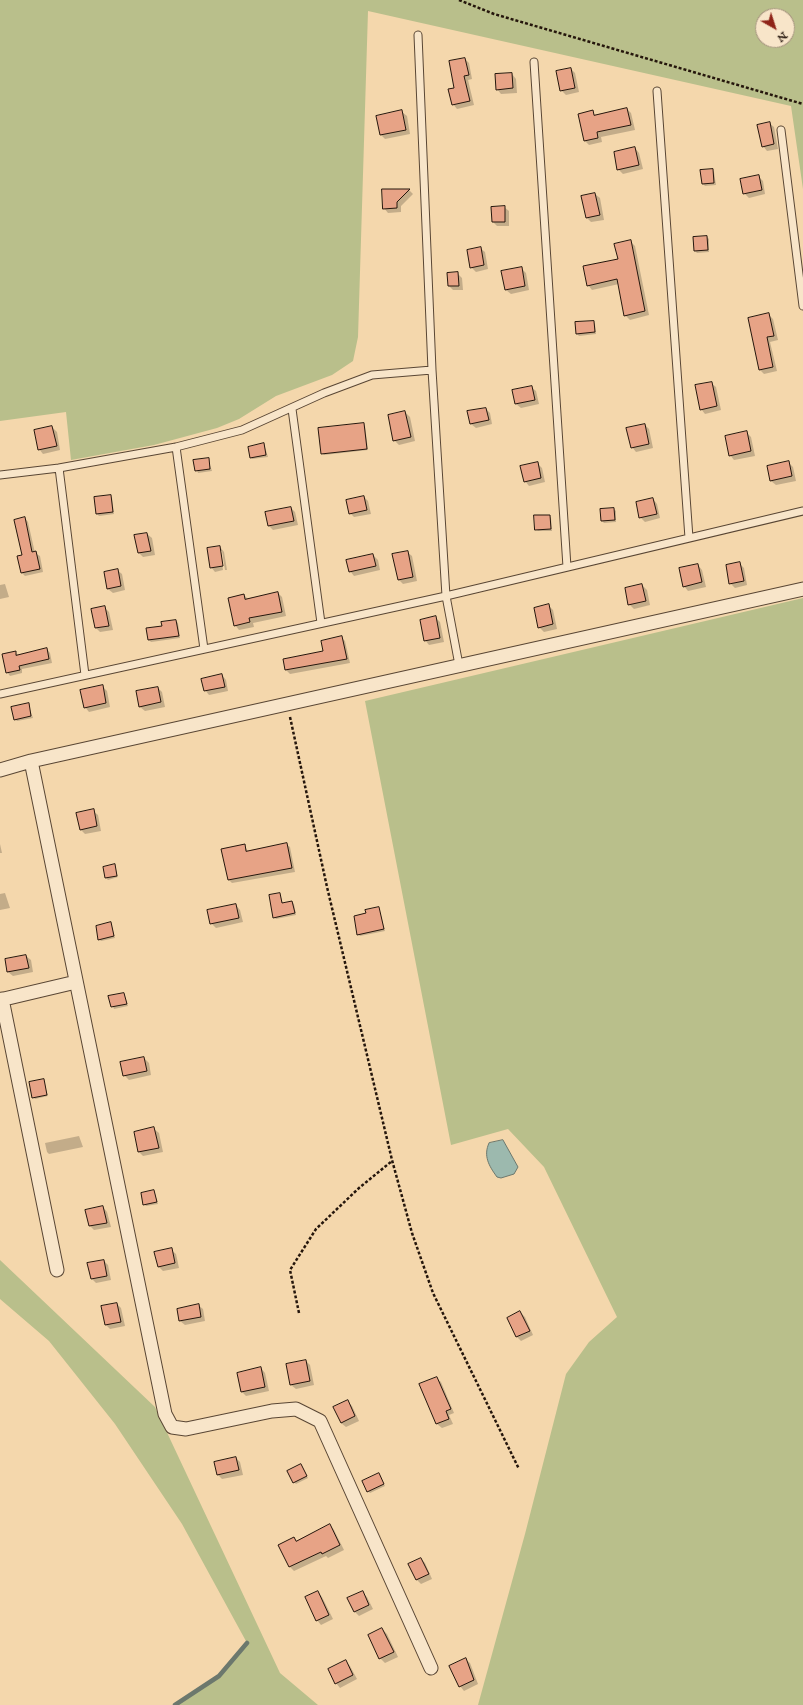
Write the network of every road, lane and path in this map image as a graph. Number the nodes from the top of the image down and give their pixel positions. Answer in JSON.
{"nodes":[{"id":1,"x":459,"y":0,"type":"edge"},
{"id":2,"x":418,"y":35,"type":"dead end"},
{"id":3,"x":534,"y":62,"type":"dead end"},
{"id":4,"x":657,"y":91,"type":"dead end"},
{"id":5,"x":803,"y":104,"type":"edge"},
{"id":6,"x":781,"y":130,"type":"dead end"},
{"id":7,"x":803,"y":306,"type":"edge"},
{"id":8,"x":432,"y":370,"type":"junction"},
{"id":9,"x":292,"y":409,"type":"junction"},
{"id":10,"x":176,"y":447,"type":"junction"},
{"id":11,"x":59,"y":468,"type":"junction"},
{"id":12,"x":0,"y":475,"type":"edge"},
{"id":13,"x":803,"y":512,"type":"edge"},
{"id":14,"x":690,"y":538,"type":"junction"},
{"id":15,"x":567,"y":567,"type":"junction"},
{"id":16,"x":803,"y":589,"type":"edge"},
{"id":17,"x":446,"y":596,"type":"junction"},
{"id":18,"x":321,"y":623,"type":"junction"},
{"id":19,"x":204,"y":649,"type":"junction"},
{"id":20,"x":459,"y":665,"type":"junction"},
{"id":21,"x":85,"y":675,"type":"junction"},
{"id":22,"x":0,"y":694,"type":"edge"},
{"id":23,"x":287,"y":705,"type":"junction"},
{"id":24,"x":31,"y":761,"type":"junction"},
{"id":25,"x":0,"y":770,"type":"edge"},
{"id":26,"x":76,"y":982,"type":"junction"},
{"id":27,"x":1,"y":1000,"type":"edge"},
{"id":28,"x":392,"y":1160,"type":"junction"},
{"id":29,"x":57,"y":1270,"type":"dead end"},
{"id":30,"x":299,"y":1313,"type":"dead end"},
{"id":31,"x":519,"y":1469,"type":"dead end"},
{"id":32,"x":431,"y":1668,"type":"dead end"}],
"edges":[{"from":1,"to":5,"type":"path"},
{"from":2,"to":8,"type":"lane"},
{"from":3,"to":15,"type":"lane"},
{"from":4,"to":14,"type":"lane"},
{"from":6,"to":7,"type":"lane"},
{"from":8,"to":9,"type":"lane"},
{"from":8,"to":17,"type":"lane"},
{"from":9,"to":10,"type":"lane"},
{"from":9,"to":18,"type":"lane"},
{"from":10,"to":11,"type":"lane"},
{"from":10,"to":19,"type":"lane"},
{"from":11,"to":12,"type":"lane"},
{"from":11,"to":21,"type":"lane"},
{"from":13,"to":14,"type":"lane"},
{"from":14,"to":15,"type":"lane"},
{"from":15,"to":17,"type":"lane"},
{"from":16,"to":20,"type":"street"},
{"from":17,"to":18,"type":"lane"},
{"from":17,"to":20,"type":"lane"},
{"from":18,"to":19,"type":"lane"},
{"from":19,"to":21,"type":"lane"},
{"from":20,"to":23,"type":"street"},
{"from":21,"to":22,"type":"lane"},
{"from":23,"to":24,"type":"street"},
{"from":23,"to":28,"type":"path"},
{"from":24,"to":25,"type":"street"},
{"from":24,"to":26,"type":"street"},
{"from":26,"to":27,"type":"street"},
{"from":26,"to":32,"type":"street"},
{"from":27,"to":29,"type":"street"},
{"from":28,"to":30,"type":"path"},
{"from":28,"to":31,"type":"path"}]}
